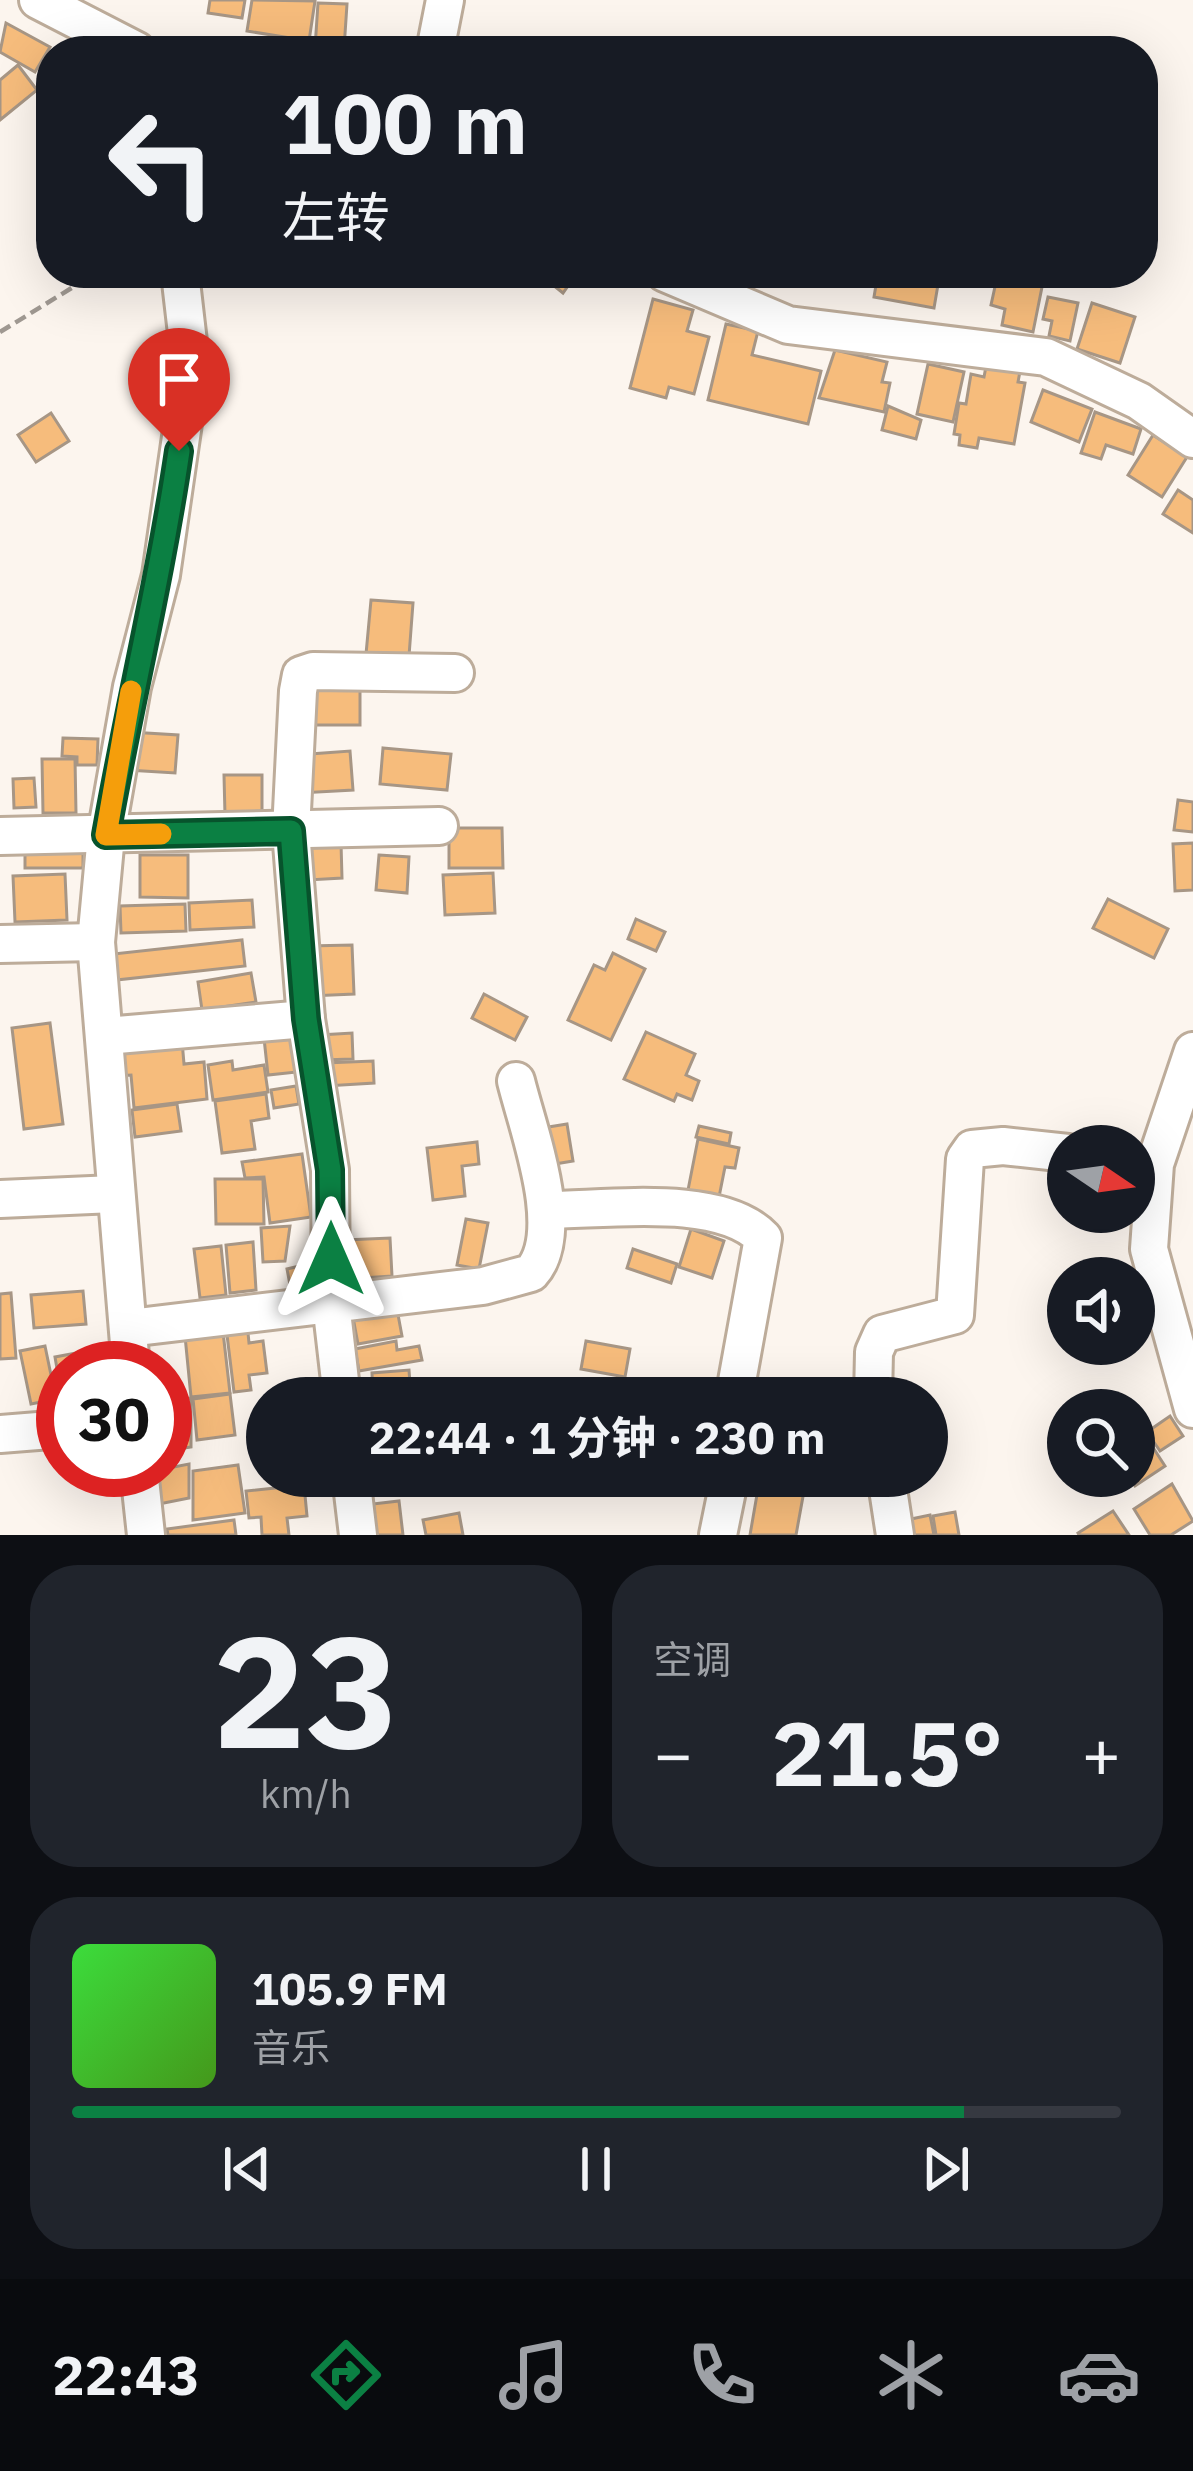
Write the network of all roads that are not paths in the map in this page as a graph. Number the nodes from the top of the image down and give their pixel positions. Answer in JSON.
{"nodes":[{"id":1,"x":38,"y":0,"type":"edge"},
{"id":2,"x":445,"y":0,"type":"edge"},
{"id":3,"x":108,"y":36,"type":"edge"},
{"id":4,"x":438,"y":36,"type":"edge"},
{"id":5,"x":182,"y":288,"type":"edge"},
{"id":6,"x":704,"y":288,"type":"edge"},
{"id":7,"x":1193,"y":439,"type":"edge"},
{"id":8,"x":454,"y":673,"type":"dead end"},
{"id":9,"x":439,"y":826,"type":"dead end"},
{"id":10,"x":291,"y":831,"type":"junction"},
{"id":11,"x":106,"y":835,"type":"junction"},
{"id":12,"x":0,"y":836,"type":"edge"},
{"id":13,"x":96,"y":942,"type":"junction"},
{"id":14,"x":0,"y":944,"type":"edge"},
{"id":15,"x":306,"y":1019,"type":"junction"},
{"id":16,"x":105,"y":1036,"type":"junction"},
{"id":17,"x":1193,"y":1051,"type":"edge"},
{"id":18,"x":516,"y":1081,"type":"dead end"},
{"id":19,"x":1155,"y":1140,"type":"edge"},
{"id":20,"x":1047,"y":1151,"type":"edge"},
{"id":21,"x":114,"y":1194,"type":"junction"},
{"id":22,"x":0,"y":1199,"type":"edge"},
{"id":23,"x":547,"y":1210,"type":"junction"},
{"id":24,"x":1148,"y":1233,"type":"edge"},
{"id":25,"x":331,"y":1304,"type":"junction"},
{"id":26,"x":129,"y":1328,"type":"junction"},
{"id":27,"x":130,"y":1341,"type":"edge"},
{"id":28,"x":340,"y":1377,"type":"edge"},
{"id":29,"x":738,"y":1377,"type":"edge"},
{"id":30,"x":873,"y":1377,"type":"edge"},
{"id":31,"x":1193,"y":1409,"type":"edge"},
{"id":32,"x":36,"y":1431,"type":"edge"},
{"id":33,"x":0,"y":1434,"type":"edge"},
{"id":34,"x":142,"y":1497,"type":"edge"},
{"id":35,"x":353,"y":1497,"type":"edge"},
{"id":36,"x":726,"y":1497,"type":"edge"},
{"id":37,"x":889,"y":1497,"type":"edge"},
{"id":38,"x":146,"y":1535,"type":"edge"},
{"id":39,"x":358,"y":1535,"type":"edge"},
{"id":40,"x":718,"y":1535,"type":"edge"},
{"id":41,"x":895,"y":1535,"type":"edge"}],
"edges":[{"from":1,"to":3,"type":"street"},
{"from":2,"to":4,"type":"street"},
{"from":5,"to":11,"type":"street"},
{"from":6,"to":7,"type":"street"},
{"from":8,"to":10,"type":"street"},
{"from":9,"to":10,"type":"street"},
{"from":10,"to":11,"type":"street"},
{"from":10,"to":15,"type":"street"},
{"from":11,"to":12,"type":"street"},
{"from":11,"to":13,"type":"street"},
{"from":13,"to":14,"type":"street"},
{"from":13,"to":16,"type":"street"},
{"from":15,"to":16,"type":"street"},
{"from":15,"to":25,"type":"street"},
{"from":16,"to":21,"type":"street"},
{"from":17,"to":19,"type":"street"},
{"from":18,"to":23,"type":"street"},
{"from":20,"to":30,"type":"street"},
{"from":21,"to":22,"type":"street"},
{"from":21,"to":26,"type":"street"},
{"from":23,"to":25,"type":"street"},
{"from":23,"to":29,"type":"street"},
{"from":24,"to":31,"type":"street"},
{"from":25,"to":26,"type":"street"},
{"from":25,"to":28,"type":"street"},
{"from":26,"to":27,"type":"street"},
{"from":32,"to":33,"type":"street"},
{"from":34,"to":38,"type":"street"},
{"from":35,"to":39,"type":"street"},
{"from":36,"to":40,"type":"street"},
{"from":37,"to":41,"type":"street"}]}
